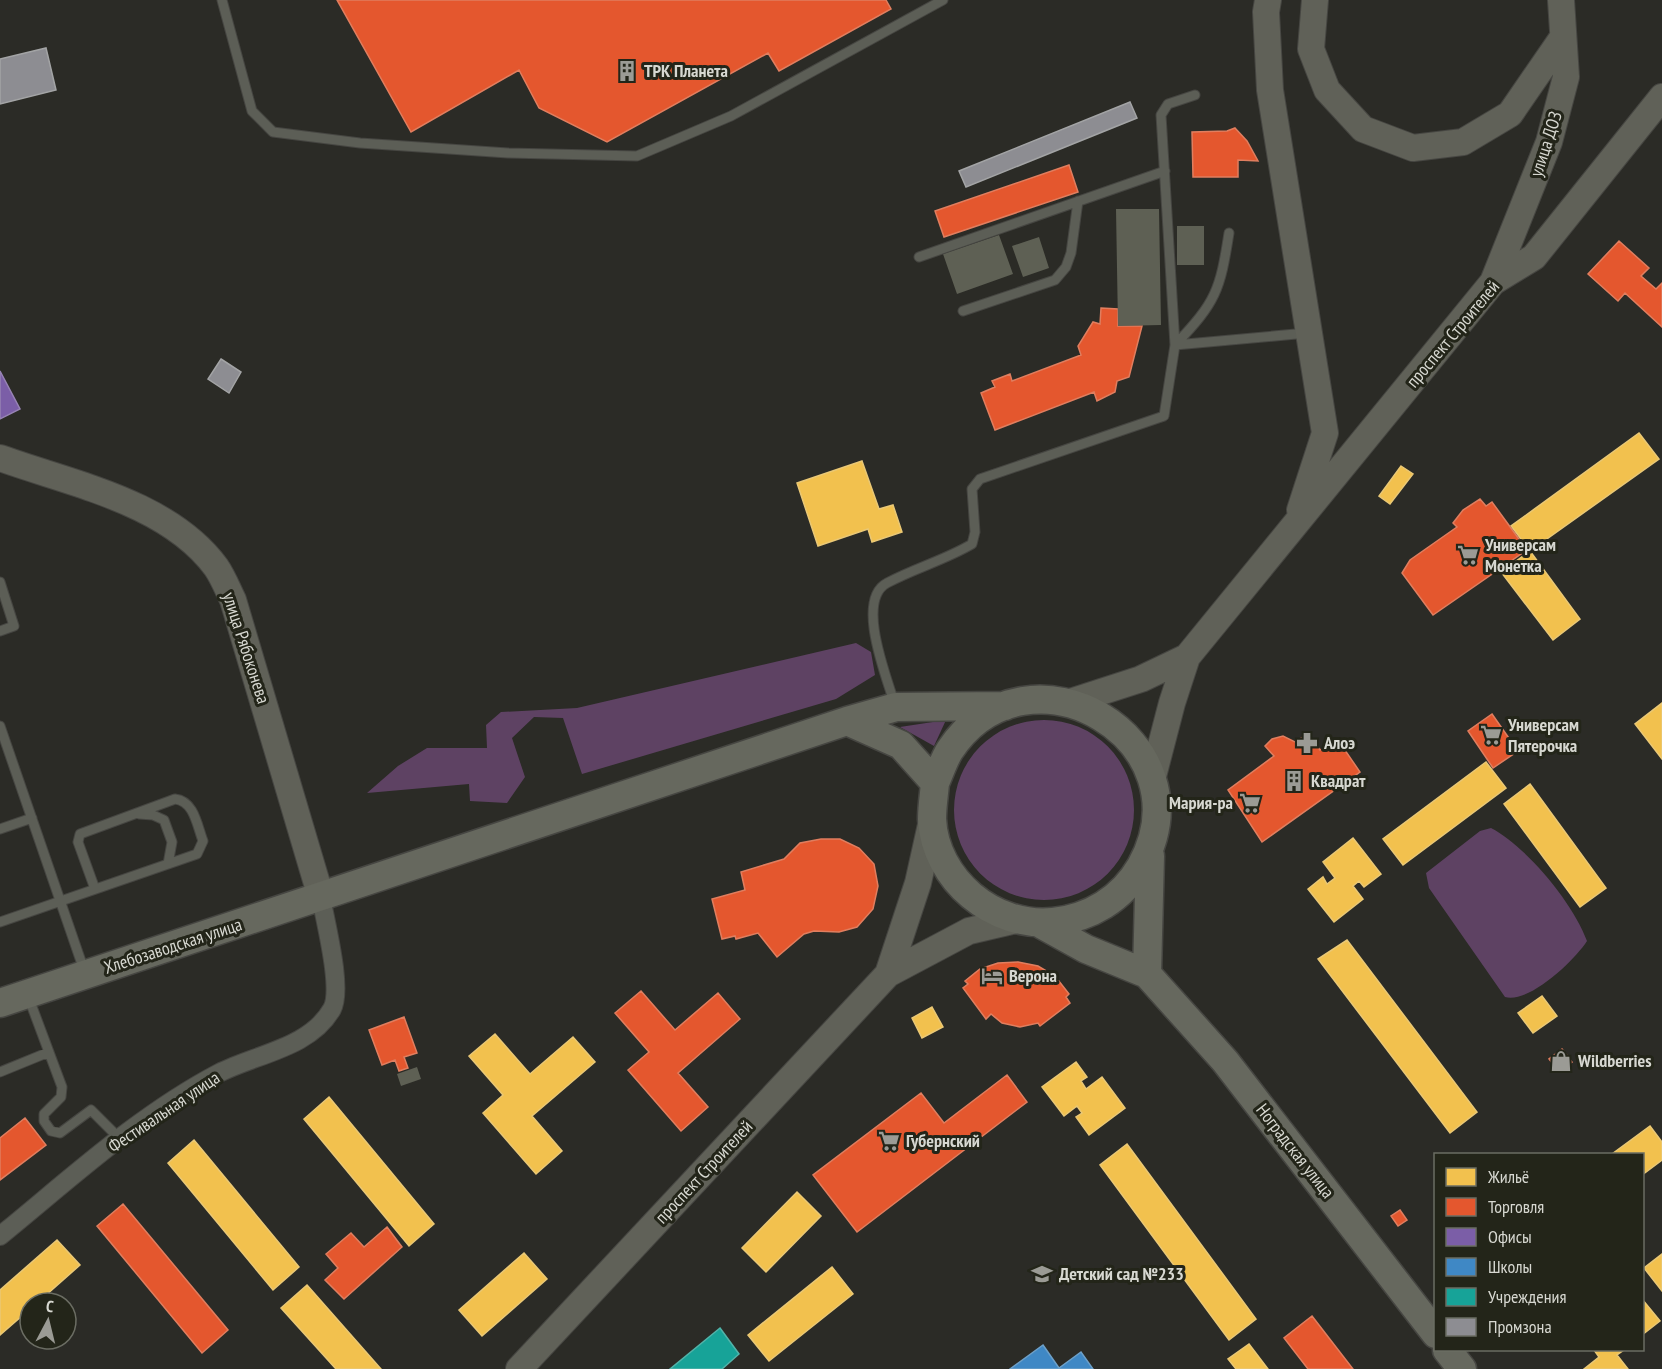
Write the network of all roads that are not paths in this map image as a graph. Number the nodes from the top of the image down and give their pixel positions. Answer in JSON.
{"nodes":[{"id":1,"x":222,"y":0,"type":"edge"},
{"id":2,"x":943,"y":0,"type":"edge"},
{"id":3,"x":1268,"y":0,"type":"edge"},
{"id":4,"x":1315,"y":0,"type":"edge"},
{"id":5,"x":1562,"y":0,"type":"edge"},
{"id":6,"x":1563,"y":37,"type":"junction"},
{"id":7,"x":1195,"y":95,"type":"dead end"},
{"id":8,"x":1662,"y":97,"type":"edge"},
{"id":9,"x":1165,"y":171,"type":"junction"},
{"id":10,"x":1078,"y":201,"type":"junction"},
{"id":11,"x":1228,"y":233,"type":"dead end"},
{"id":12,"x":919,"y":256,"type":"dead end"},
{"id":13,"x":1493,"y":282,"type":"junction"},
{"id":14,"x":963,"y":311,"type":"dead end"},
{"id":15,"x":1309,"y":333,"type":"junction"},
{"id":16,"x":1175,"y":345,"type":"junction"},
{"id":17,"x":0,"y":458,"type":"edge"},
{"id":18,"x":1295,"y":524,"type":"junction"},
{"id":19,"x":0,"y":582,"type":"edge"},
{"id":20,"x":0,"y":631,"type":"edge"},
{"id":21,"x":1187,"y":657,"type":"junction"},
{"id":22,"x":1070,"y":702,"type":"junction"},
{"id":23,"x":1005,"y":706,"type":"junction"},
{"id":24,"x":896,"y":707,"type":"junction"},
{"id":25,"x":847,"y":721,"type":"junction"},
{"id":26,"x":0,"y":726,"type":"edge"},
{"id":27,"x":1152,"y":780,"type":"junction"},
{"id":28,"x":935,"y":783,"type":"junction"},
{"id":29,"x":133,"y":813,"type":"junction"},
{"id":30,"x":32,"y":818,"type":"junction"},
{"id":31,"x":932,"y":820,"type":"junction"},
{"id":32,"x":0,"y":829,"type":"edge"},
{"id":33,"x":1150,"y":850,"type":"junction"},
{"id":34,"x":168,"y":864,"type":"junction"},
{"id":35,"x":95,"y":889,"type":"junction"},
{"id":36,"x":333,"y":893,"type":"junction"},
{"id":37,"x":60,"y":901,"type":"junction"},
{"id":38,"x":0,"y":922,"type":"edge"},
{"id":39,"x":1028,"y":922,"type":"junction"},
{"id":40,"x":888,"y":974,"type":"junction"},
{"id":41,"x":1147,"y":974,"type":"junction"},
{"id":42,"x":86,"y":975,"type":"junction"},
{"id":43,"x":28,"y":994,"type":"junction"},
{"id":44,"x":0,"y":1003,"type":"edge"},
{"id":45,"x":49,"y":1052,"type":"junction"},
{"id":46,"x":0,"y":1071,"type":"edge"},
{"id":47,"x":120,"y":1139,"type":"junction"},
{"id":48,"x":0,"y":1236,"type":"edge"},
{"id":49,"x":1434,"y":1331,"type":"edge"},
{"id":50,"x":1448,"y":1351,"type":"edge"},
{"id":51,"x":519,"y":1369,"type":"edge"},
{"id":52,"x":1462,"y":1369,"type":"edge"}],
"edges":[{"from":1,"to":2,"type":"lane"},
{"from":3,"to":15,"type":"main road"},
{"from":4,"to":6,"type":"main road"},
{"from":5,"to":6,"type":"main road","name":"улица ДОЗ"},
{"from":6,"to":13,"type":"main road","name":"улица ДОЗ"},
{"from":7,"to":9,"type":"lane"},
{"from":8,"to":13,"type":"main road","name":"проспект Строителей"},
{"from":9,"to":10,"type":"lane"},
{"from":9,"to":16,"type":"lane"},
{"from":10,"to":12,"type":"lane"},
{"from":10,"to":14,"type":"lane"},
{"from":11,"to":16,"type":"lane"},
{"from":13,"to":18,"type":"main road","name":"проспект Строителей"},
{"from":15,"to":16,"type":"lane"},
{"from":15,"to":18,"type":"main road"},
{"from":16,"to":24,"type":"lane"},
{"from":17,"to":36,"type":"main road","name":"улица Рябоконева"},
{"from":18,"to":21,"type":"main road","name":"проспект Строителей"},
{"from":19,"to":20,"type":"lane"},
{"from":21,"to":22,"type":"main road"},
{"from":21,"to":27,"type":"main road"},
{"from":22,"to":23,"type":"main road"},
{"from":22,"to":27,"type":"main road"},
{"from":23,"to":24,"type":"main road"},
{"from":23,"to":28,"type":"main road"},
{"from":24,"to":25,"type":"main road"},
{"from":25,"to":28,"type":"main road"},
{"from":25,"to":36,"type":"main road","name":"Хлебозаводская улица"},
{"from":26,"to":30,"type":"lane"},
{"from":27,"to":33,"type":"main road"},
{"from":28,"to":31,"type":"main road"},
{"from":29,"to":34,"type":"lane"},
{"from":29,"to":34,"type":"lane"},
{"from":29,"to":35,"type":"lane"},
{"from":30,"to":32,"type":"lane"},
{"from":30,"to":37,"type":"lane"},
{"from":31,"to":39,"type":"main road"},
{"from":31,"to":40,"type":"main road"},
{"from":33,"to":39,"type":"main road"},
{"from":33,"to":41,"type":"main road"},
{"from":34,"to":35,"type":"lane"},
{"from":35,"to":37,"type":"lane"},
{"from":36,"to":42,"type":"main road","name":"Хлебозаводская улица"},
{"from":36,"to":47,"type":"street","name":"Фестивальная улица"},
{"from":37,"to":38,"type":"lane"},
{"from":37,"to":42,"type":"lane"},
{"from":39,"to":40,"type":"main road"},
{"from":39,"to":41,"type":"main road"},
{"from":40,"to":51,"type":"main road","name":"проспект Строителей"},
{"from":41,"to":49,"type":"main road","name":"Ноградская улица"},
{"from":42,"to":43,"type":"main road","name":"Хлебозаводская улица"},
{"from":43,"to":44,"type":"main road","name":"Хлебозаводская улица"},
{"from":43,"to":45,"type":"lane"},
{"from":45,"to":46,"type":"lane"},
{"from":45,"to":47,"type":"lane"},
{"from":47,"to":48,"type":"street","name":"Фестивальная улица"},
{"from":50,"to":52,"type":"main road"}]}
